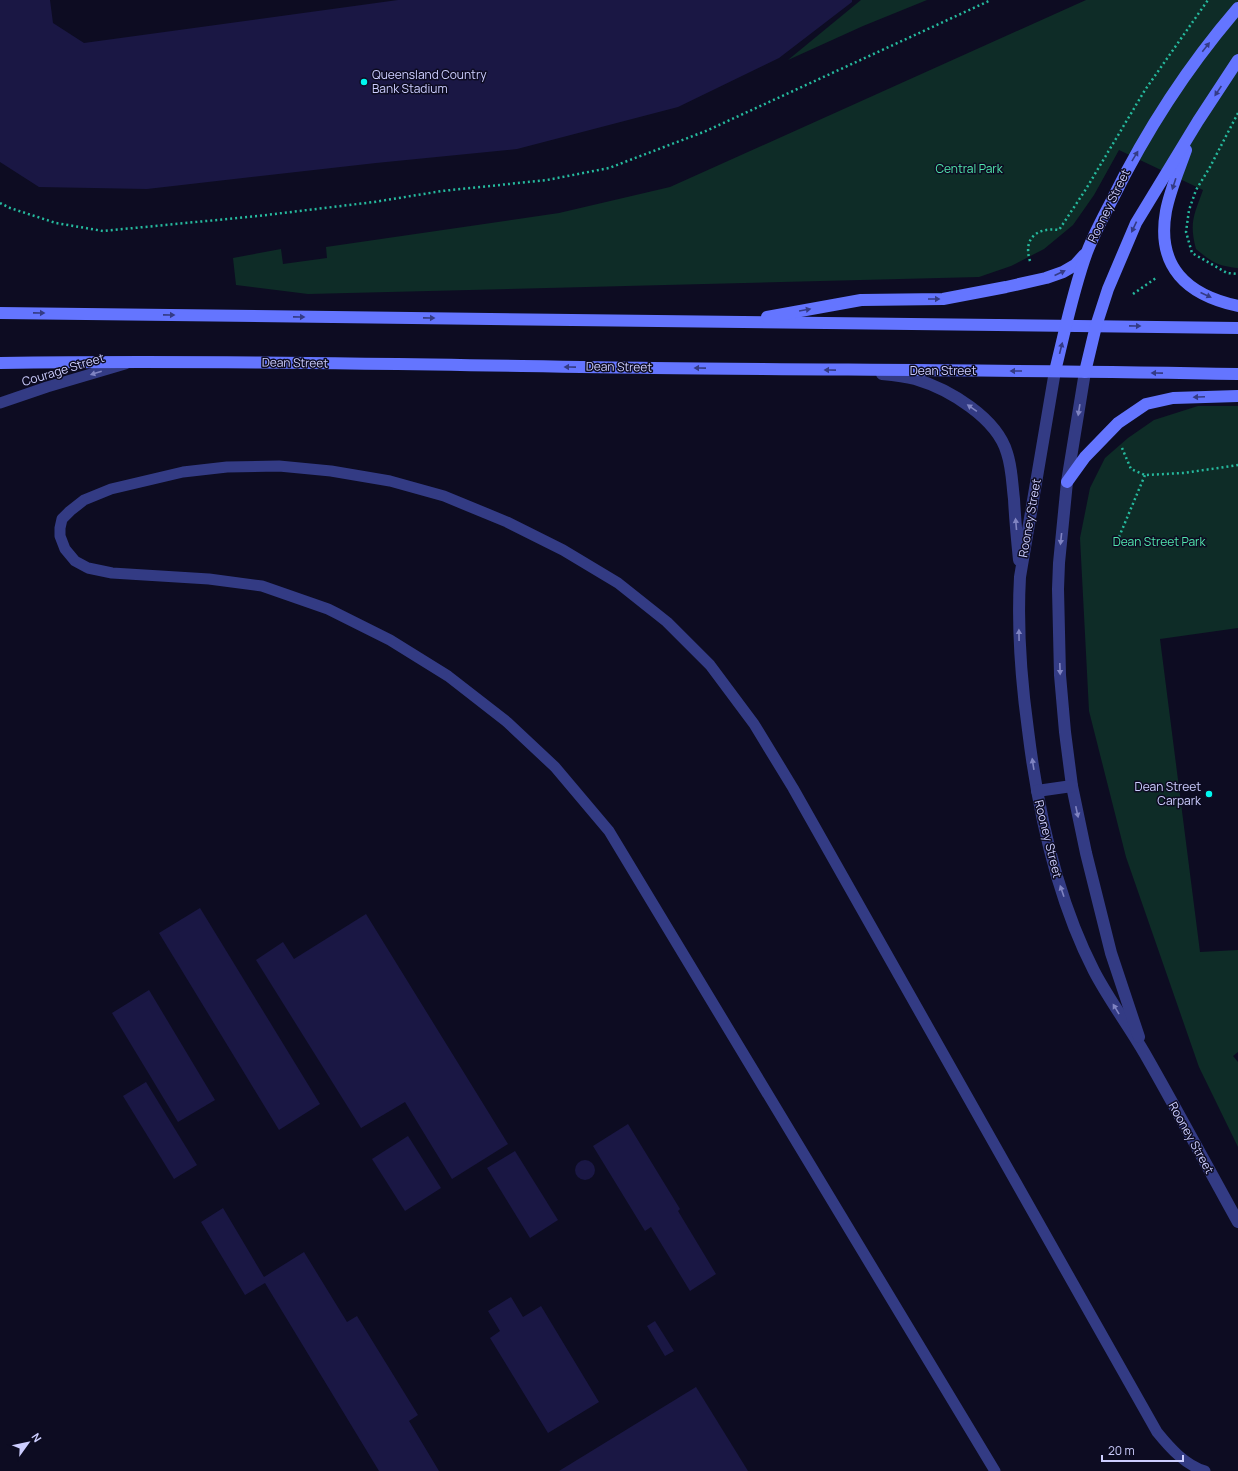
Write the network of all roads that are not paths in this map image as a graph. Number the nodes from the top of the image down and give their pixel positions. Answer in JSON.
{"nodes":[{"id":1,"x":1238,"y":8,"type":"edge"},
{"id":2,"x":1238,"y":60,"type":"edge"},
{"id":3,"x":1198,"y":121,"type":"junction"},
{"id":4,"x":1089,"y":248,"type":"junction"},
{"id":5,"x":1238,"y":306,"type":"edge"},
{"id":6,"x":0,"y":313,"type":"edge"},
{"id":7,"x":739,"y":322,"type":"junction"},
{"id":8,"x":1067,"y":325,"type":"junction"},
{"id":9,"x":1096,"y":326,"type":"junction"},
{"id":10,"x":1238,"y":328,"type":"edge"},
{"id":11,"x":134,"y":361,"type":"junction"},
{"id":12,"x":0,"y":363,"type":"edge"},
{"id":13,"x":859,"y":370,"type":"junction"},
{"id":14,"x":1055,"y":371,"type":"junction"},
{"id":15,"x":1085,"y":372,"type":"junction"},
{"id":16,"x":1238,"y":374,"type":"edge"},
{"id":17,"x":1238,"y":396,"type":"edge"},
{"id":18,"x":0,"y":403,"type":"edge"},
{"id":19,"x":1067,"y":482,"type":"junction"},
{"id":20,"x":1020,"y":577,"type":"junction"},
{"id":21,"x":1072,"y":786,"type":"junction"},
{"id":22,"x":1037,"y":791,"type":"junction"},
{"id":23,"x":1145,"y":1053,"type":"junction"},
{"id":24,"x":1238,"y":1222,"type":"edge"},
{"id":25,"x":995,"y":1471,"type":"edge"},
{"id":26,"x":1205,"y":1471,"type":"edge"}],
"edges":[{"from":4,"to":1,"type":"main road","name":"Rooney Street","one_way":true},
{"from":2,"to":3,"type":"main road","name":"Rooney Street","one_way":true},
{"from":3,"to":5,"type":"main road","one_way":true},
{"from":3,"to":9,"type":"main road","name":"Rooney Street","one_way":true},
{"from":7,"to":4,"type":"main road","one_way":true},
{"from":4,"to":8,"type":"main road","name":"Rooney Street"},
{"from":6,"to":7,"type":"main road","one_way":true},
{"from":7,"to":8,"type":"main road"},
{"from":8,"to":9,"type":"main road"},
{"from":14,"to":8,"type":"main road","name":"Rooney Street","one_way":true},
{"from":9,"to":10,"type":"main road","one_way":true},
{"from":9,"to":15,"type":"main road","name":"Rooney Street"},
{"from":11,"to":12,"type":"main road","name":"Dean Street"},
{"from":13,"to":11,"type":"main road","name":"Dean Street","one_way":true},
{"from":11,"to":18,"type":"lane","name":"Courage Street","one_way":true},
{"from":14,"to":13,"type":"main road","name":"Dean Street","one_way":true},
{"from":20,"to":13,"type":"street","one_way":true},
{"from":14,"to":15,"type":"main road","name":"Dean Street"},
{"from":14,"to":20,"type":"street","name":"Rooney Street"},
{"from":16,"to":15,"type":"main road","name":"Dean Street","one_way":true},
{"from":15,"to":19,"type":"street","name":"Rooney Street","one_way":true},
{"from":17,"to":19,"type":"main road","one_way":true},
{"from":19,"to":21,"type":"street","name":"Rooney Street","one_way":true},
{"from":22,"to":20,"type":"street","name":"Rooney Street","one_way":true},
{"from":21,"to":22,"type":"street"},
{"from":21,"to":23,"type":"street","name":"Rooney Street","one_way":true},
{"from":23,"to":22,"type":"street","name":"Rooney Street","one_way":true},
{"from":23,"to":24,"type":"street","name":"Rooney Street"},
{"from":25,"to":26,"type":"lane"}]}
